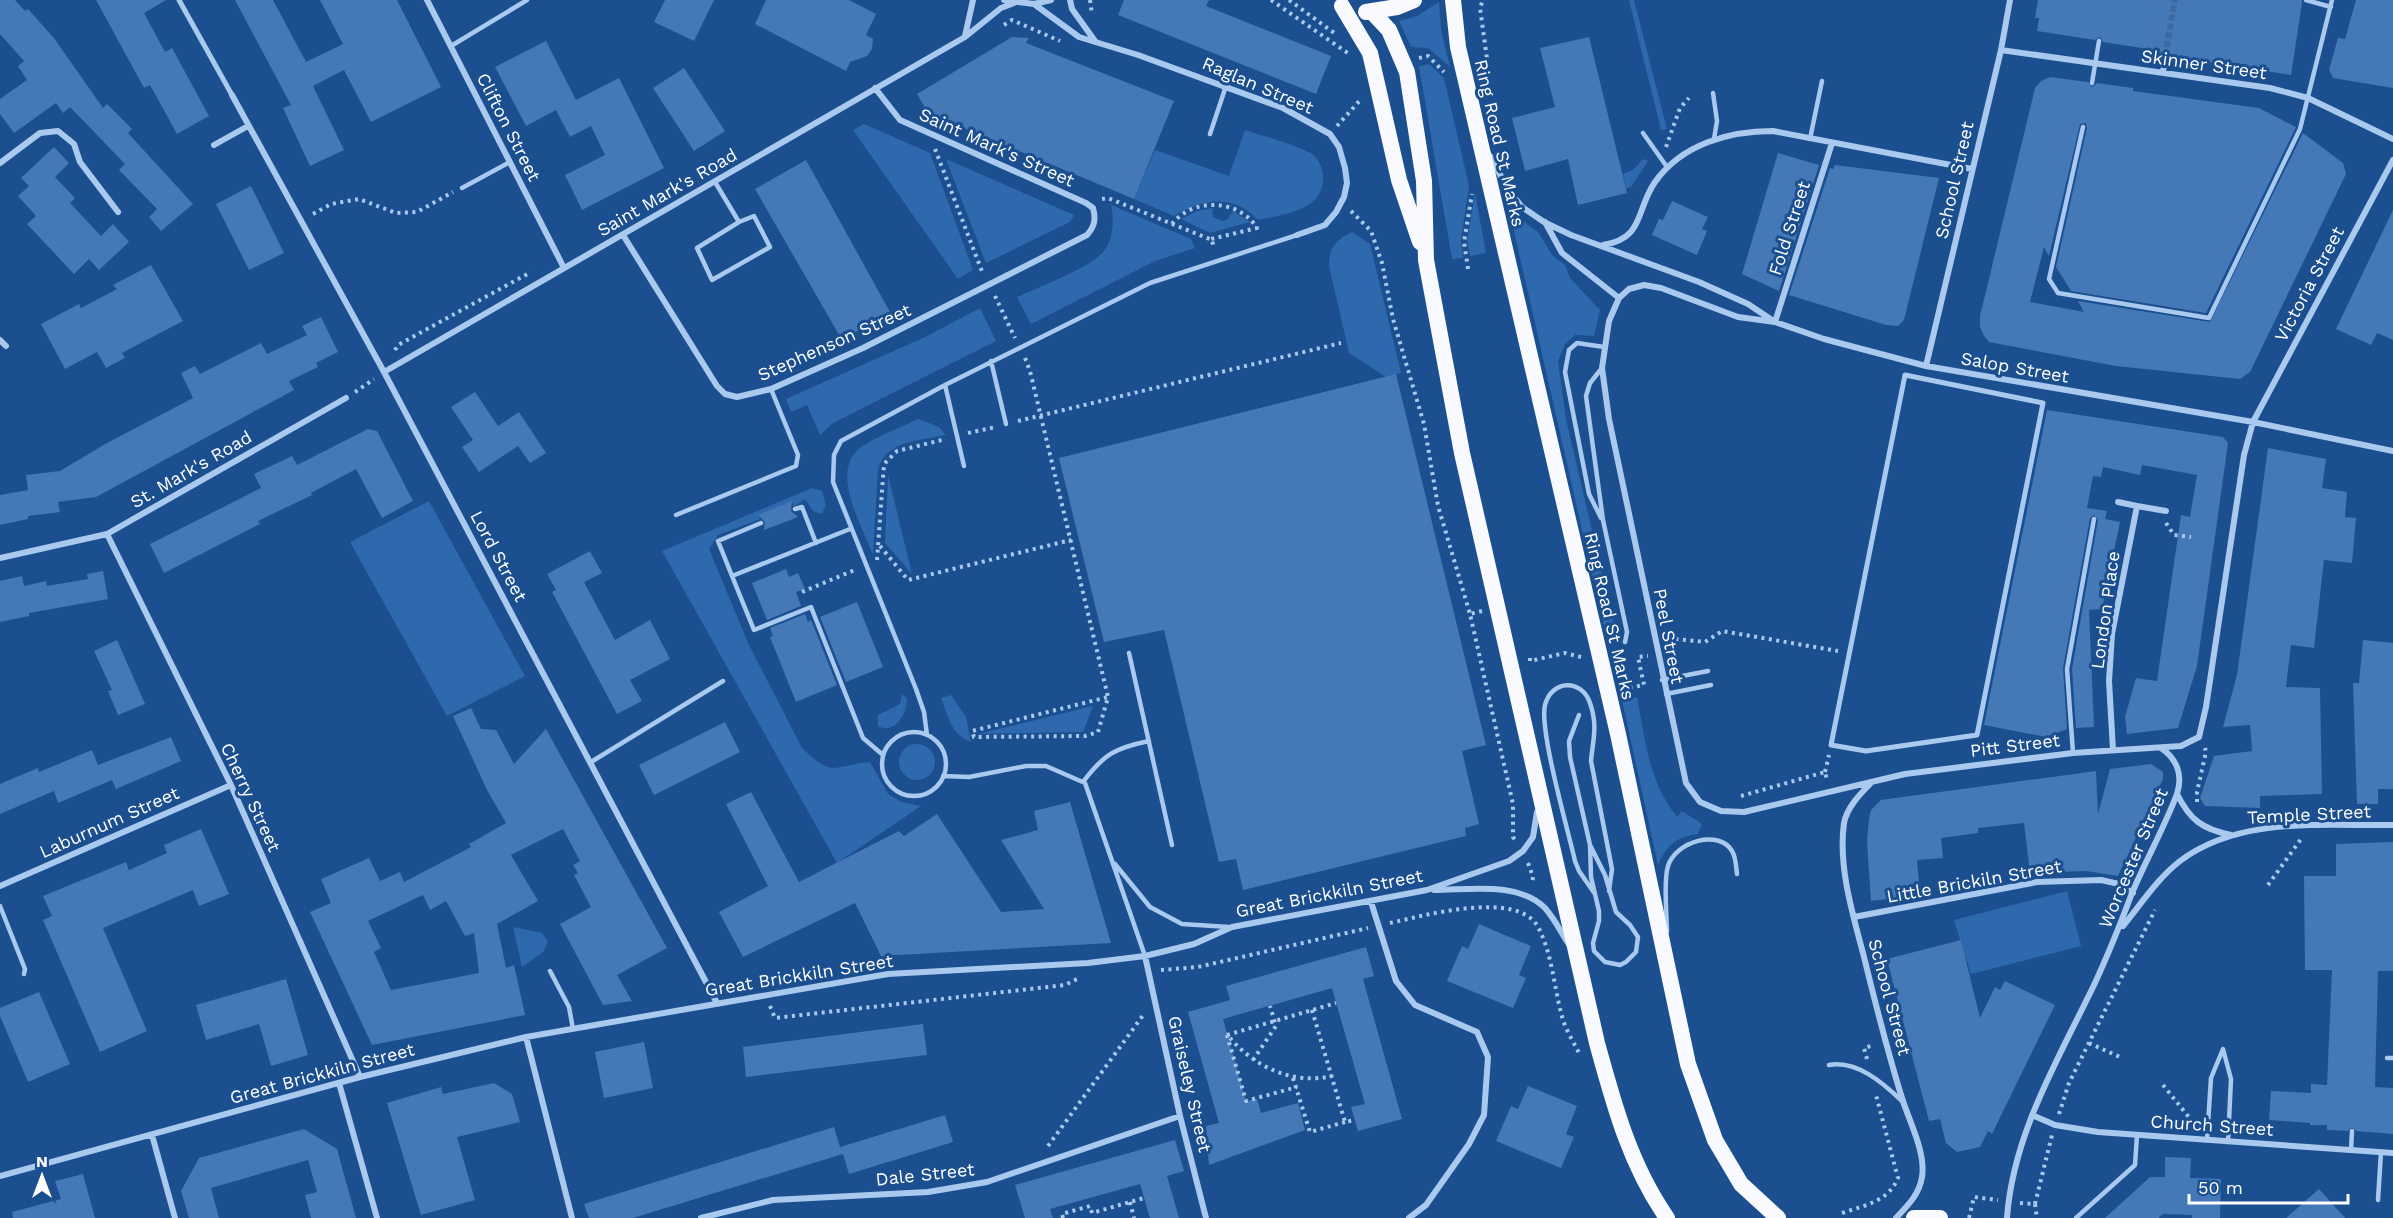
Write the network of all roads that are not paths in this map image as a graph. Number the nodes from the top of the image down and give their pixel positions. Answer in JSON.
{"nodes":[{"id":1,"x":179,"y":0,"type":"edge"},
{"id":2,"x":427,"y":0,"type":"edge"},
{"id":3,"x":527,"y":0,"type":"edge"},
{"id":4,"x":973,"y":0,"type":"edge"},
{"id":5,"x":1004,"y":0,"type":"edge"},
{"id":6,"x":1051,"y":0,"type":"edge"},
{"id":7,"x":1070,"y":0,"type":"edge"},
{"id":8,"x":1414,"y":0,"type":"edge"},
{"id":9,"x":1453,"y":0,"type":"edge"},
{"id":10,"x":2010,"y":0,"type":"edge"},
{"id":11,"x":2306,"y":0,"type":"edge"},
{"id":12,"x":2332,"y":0,"type":"edge"},
{"id":13,"x":1014,"y":3,"type":"junction"},
{"id":14,"x":1337,"y":3,"type":"edge"},
{"id":15,"x":1034,"y":4,"type":"junction"},
{"id":16,"x":2331,"y":7,"type":"junction"},
{"id":17,"x":1373,"y":13,"type":"junction"},
{"id":18,"x":965,"y":37,"type":"junction"},
{"id":19,"x":1095,"y":41,"type":"junction"},
{"id":20,"x":2099,"y":41,"type":"dead end"},
{"id":21,"x":451,"y":46,"type":"junction"},
{"id":22,"x":2001,"y":50,"type":"junction"},
{"id":23,"x":2165,"y":56,"type":"tunnel mouth"},
{"id":24,"x":2096,"y":64,"type":"junction"},
{"id":25,"x":2163,"y":73,"type":"junction"},
{"id":26,"x":1822,"y":81,"type":"dead end"},
{"id":27,"x":2092,"y":83,"type":"dead end"},
{"id":28,"x":1226,"y":86,"type":"junction"},
{"id":29,"x":875,"y":88,"type":"junction"},
{"id":30,"x":1713,"y":93,"type":"dead end"},
{"id":31,"x":232,"y":95,"type":"joint"},
{"id":32,"x":2308,"y":98,"type":"junction"},
{"id":33,"x":248,"y":126,"type":"junction"},
{"id":34,"x":2083,"y":128,"type":"dead end"},
{"id":35,"x":1210,"y":134,"type":"dead end"},
{"id":36,"x":1643,"y":134,"type":"dead end"},
{"id":37,"x":1480,"y":138,"type":"junction"},
{"id":38,"x":1714,"y":139,"type":"junction"},
{"id":39,"x":1810,"y":139,"type":"junction"},
{"id":40,"x":2393,"y":139,"type":"edge"},
{"id":41,"x":1832,"y":143,"type":"junction"},
{"id":42,"x":214,"y":145,"type":"dead end"},
{"id":43,"x":2393,"y":160,"type":"edge"},
{"id":44,"x":510,"y":162,"type":"junction"},
{"id":45,"x":0,"y":163,"type":"edge"},
{"id":46,"x":1667,"y":167,"type":"junction"},
{"id":47,"x":1972,"y":169,"type":"junction"},
{"id":48,"x":715,"y":182,"type":"junction"},
{"id":49,"x":462,"y":188,"type":"road end"},
{"id":50,"x":1086,"y":202,"type":"joint"},
{"id":51,"x":118,"y":212,"type":"dead end"},
{"id":52,"x":739,"y":222,"type":"junction"},
{"id":53,"x":1544,"y":222,"type":"junction"},
{"id":54,"x":623,"y":235,"type":"junction"},
{"id":55,"x":1297,"y":235,"type":"joint"},
{"id":56,"x":1600,"y":246,"type":"junction"},
{"id":57,"x":1426,"y":260,"type":"junction"},
{"id":58,"x":564,"y":268,"type":"junction"},
{"id":59,"x":1618,"y":298,"type":"junction"},
{"id":60,"x":1775,"y":322,"type":"junction"},
{"id":61,"x":0,"y":340,"type":"edge"},
{"id":62,"x":6,"y":346,"type":"dead end"},
{"id":63,"x":1604,"y":347,"type":"junction"},
{"id":64,"x":991,"y":361,"type":"junction"},
{"id":65,"x":1926,"y":366,"type":"junction"},
{"id":66,"x":1602,"y":368,"type":"junction"},
{"id":67,"x":384,"y":372,"type":"junction"},
{"id":68,"x":945,"y":385,"type":"junction"},
{"id":69,"x":771,"y":389,"type":"junction"},
{"id":70,"x":346,"y":398,"type":"road end"},
{"id":71,"x":2253,"y":422,"type":"junction"},
{"id":72,"x":1006,"y":424,"type":"road end"},
{"id":73,"x":2393,"y":451,"type":"edge"},
{"id":74,"x":964,"y":466,"type":"dead end"},
{"id":75,"x":2118,"y":502,"type":"dead end"},
{"id":76,"x":2137,"y":506,"type":"junction"},
{"id":77,"x":795,"y":509,"type":"dead end"},
{"id":78,"x":2166,"y":511,"type":"road end"},
{"id":79,"x":676,"y":515,"type":"dead end"},
{"id":80,"x":2094,"y":519,"type":"dead end"},
{"id":81,"x":1603,"y":520,"type":"junction"},
{"id":82,"x":761,"y":522,"type":"dead end"},
{"id":83,"x":850,"y":529,"type":"junction"},
{"id":84,"x":107,"y":534,"type":"junction"},
{"id":85,"x":816,"y":543,"type":"junction"},
{"id":86,"x":0,"y":558,"type":"edge"},
{"id":87,"x":732,"y":576,"type":"junction"},
{"id":88,"x":1625,"y":642,"type":"dead end"},
{"id":89,"x":1129,"y":653,"type":"dead end"},
{"id":90,"x":1850,"y":653,"type":"joint"},
{"id":91,"x":1708,"y":671,"type":"dead end"},
{"id":92,"x":1662,"y":680,"type":"junction"},
{"id":93,"x":723,"y":681,"type":"dead end"},
{"id":94,"x":1711,"y":685,"type":"dead end"},
{"id":95,"x":1665,"y":694,"type":"junction"},
{"id":96,"x":1579,"y":715,"type":"dead end"},
{"id":97,"x":927,"y":735,"type":"junction"},
{"id":98,"x":1149,"y":741,"type":"junction"},
{"id":99,"x":2161,"y":747,"type":"junction"},
{"id":100,"x":2113,"y":750,"type":"junction"},
{"id":101,"x":2073,"y":753,"type":"junction"},
{"id":102,"x":883,"y":755,"type":"junction"},
{"id":103,"x":591,"y":762,"type":"junction"},
{"id":104,"x":1536,"y":772,"type":"junction"},
{"id":105,"x":944,"y":776,"type":"junction"},
{"id":106,"x":1873,"y":781,"type":"junction"},
{"id":107,"x":1083,"y":782,"type":"junction"},
{"id":108,"x":231,"y":785,"type":"junction"},
{"id":109,"x":2177,"y":794,"type":"junction"},
{"id":110,"x":2393,"y":825,"type":"edge"},
{"id":111,"x":2231,"y":835,"type":"junction"},
{"id":112,"x":1172,"y":845,"type":"dead end"},
{"id":113,"x":1590,"y":845,"type":"junction"},
{"id":114,"x":1113,"y":862,"type":"junction"},
{"id":115,"x":1737,"y":874,"type":"dead end"},
{"id":116,"x":0,"y":886,"type":"edge"},
{"id":117,"x":1427,"y":890,"type":"junction"},
{"id":118,"x":1609,"y":891,"type":"junction"},
{"id":119,"x":2133,"y":892,"type":"junction"},
{"id":120,"x":1595,"y":894,"type":"junction"},
{"id":121,"x":1371,"y":902,"type":"junction"},
{"id":122,"x":0,"y":906,"type":"edge"},
{"id":123,"x":1854,"y":917,"type":"junction"},
{"id":124,"x":1232,"y":927,"type":"junction"},
{"id":125,"x":2121,"y":929,"type":"junction"},
{"id":126,"x":1145,"y":956,"type":"junction"},
{"id":127,"x":1577,"y":958,"type":"junction"},
{"id":128,"x":1667,"y":961,"type":"junction"},
{"id":129,"x":550,"y":971,"type":"dead end"},
{"id":130,"x":24,"y":974,"type":"dead end"},
{"id":131,"x":717,"y":1003,"type":"junction"},
{"id":132,"x":573,"y":1029,"type":"junction"},
{"id":133,"x":526,"y":1037,"type":"junction"},
{"id":134,"x":1829,"y":1065,"type":"dead end"},
{"id":135,"x":360,"y":1077,"type":"junction"},
{"id":136,"x":339,"y":1083,"type":"junction"},
{"id":137,"x":1904,"y":1103,"type":"junction"},
{"id":138,"x":2032,"y":1114,"type":"junction"},
{"id":139,"x":1180,"y":1116,"type":"junction"},
{"id":140,"x":2352,"y":1131,"type":"dead end"},
{"id":141,"x":152,"y":1135,"type":"junction"},
{"id":142,"x":2137,"y":1135,"type":"junction"},
{"id":143,"x":2207,"y":1140,"type":"junction"},
{"id":144,"x":2228,"y":1142,"type":"junction"},
{"id":145,"x":2351,"y":1150,"type":"junction"},
{"id":146,"x":2381,"y":1152,"type":"junction"},
{"id":147,"x":2393,"y":1153,"type":"edge"},
{"id":148,"x":0,"y":1176,"type":"edge"},
{"id":149,"x":2378,"y":1200,"type":"dead end"},
{"id":150,"x":175,"y":1218,"type":"edge"},
{"id":151,"x":377,"y":1218,"type":"edge"},
{"id":152,"x":572,"y":1218,"type":"edge"},
{"id":153,"x":701,"y":1218,"type":"edge"},
{"id":154,"x":1206,"y":1218,"type":"edge"},
{"id":155,"x":1409,"y":1218,"type":"edge"},
{"id":156,"x":1667,"y":1218,"type":"edge"},
{"id":157,"x":1778,"y":1218,"type":"edge"},
{"id":158,"x":1896,"y":1218,"type":"edge"},
{"id":159,"x":1914,"y":1218,"type":"edge"},
{"id":160,"x":1940,"y":1218,"type":"edge"},
{"id":161,"x":2007,"y":1218,"type":"edge"},
{"id":162,"x":2076,"y":1218,"type":"edge"}],
"edges":[{"from":1,"to":31,"type":"street"},
{"from":2,"to":21,"type":"street","name":"Clifton Street"},
{"from":3,"to":21,"type":"lane"},
{"from":4,"to":18,"type":"street"},
{"from":5,"to":13,"type":"street"},
{"from":6,"to":15,"type":"street"},
{"from":7,"to":19,"type":"street"},
{"from":8,"to":17,"type":"highway"},
{"from":9,"to":37,"type":"highway","name":"Ring Road St Marks"},
{"from":10,"to":22,"type":"street","name":"School Street"},
{"from":11,"to":16,"type":"lane"},
{"from":12,"to":16,"type":"lane"},
{"from":13,"to":15,"type":"street"},
{"from":13,"to":18,"type":"street","name":"Saint Mark's Road"},
{"from":14,"to":17,"type":"highway"},
{"from":14,"to":57,"type":"highway"},
{"from":15,"to":19,"type":"street","name":"Raglan Street"},
{"from":16,"to":32,"type":"lane"},
{"from":17,"to":57,"type":"highway"},
{"from":18,"to":29,"type":"street","name":"Saint Mark's Road"},
{"from":19,"to":28,"type":"street","name":"Raglan Street"},
{"from":20,"to":24,"type":"lane"},
{"from":21,"to":44,"type":"street","name":"Clifton Street"},
{"from":22,"to":24,"type":"street","name":"Skinner Street"},
{"from":22,"to":47,"type":"street","name":"School Street"},
{"from":23,"to":25,"type":"street"},
{"from":24,"to":25,"type":"street","name":"Skinner Street"},
{"from":24,"to":27,"type":"lane"},
{"from":25,"to":32,"type":"street","name":"Skinner Street"},
{"from":26,"to":39,"type":"lane"},
{"from":28,"to":35,"type":"lane"},
{"from":28,"to":55,"type":"street","name":"Raglan Street"},
{"from":29,"to":48,"type":"street","name":"Saint Mark's Road"},
{"from":29,"to":50,"type":"street","name":"Saint Mark's Street"},
{"from":30,"to":38,"type":"lane"},
{"from":31,"to":33,"type":"street","name":"Lord Street"},
{"from":32,"to":34,"type":"lane"},
{"from":32,"to":40,"type":"street","name":"Skinner Street"},
{"from":33,"to":42,"type":"street"},
{"from":33,"to":67,"type":"street","name":"Lord Street"},
{"from":36,"to":46,"type":"lane"},
{"from":37,"to":53,"type":"street","name":"Salop Street"},
{"from":37,"to":128,"type":"highway","name":"Ring Road St Marks"},
{"from":38,"to":39,"type":"street"},
{"from":38,"to":46,"type":"street"},
{"from":39,"to":41,"type":"street"},
{"from":41,"to":47,"type":"street"},
{"from":41,"to":60,"type":"street","name":"Fold Street"},
{"from":43,"to":71,"type":"street","name":"Victoria Street"},
{"from":44,"to":49,"type":"lane"},
{"from":44,"to":58,"type":"street","name":"Clifton Street"},
{"from":45,"to":51,"type":"street"},
{"from":46,"to":56,"type":"street"},
{"from":47,"to":65,"type":"street","name":"School Street"},
{"from":48,"to":52,"type":"lane"},
{"from":48,"to":54,"type":"street","name":"Saint Mark's Road"},
{"from":50,"to":69,"type":"street","name":"Stephenson Street"},
{"from":52,"to":52,"type":"lane"},
{"from":53,"to":56,"type":"street","name":"Salop Street"},
{"from":53,"to":59,"type":"street","name":"Salop Street"},
{"from":54,"to":58,"type":"street","name":"Saint Mark's Road"},
{"from":54,"to":69,"type":"street","name":"Stephenson Street"},
{"from":55,"to":64,"type":"lane"},
{"from":56,"to":60,"type":"street","name":"Salop Street"},
{"from":57,"to":104,"type":"highway"},
{"from":58,"to":67,"type":"street","name":"Saint Mark's Road"},
{"from":59,"to":60,"type":"street","name":"Salop Street"},
{"from":59,"to":63,"type":"street","name":"Peel Street"},
{"from":60,"to":65,"type":"street","name":"Salop Street"},
{"from":61,"to":62,"type":"street"},
{"from":63,"to":66,"type":"street","name":"Peel Street"},
{"from":63,"to":81,"type":"lane"},
{"from":64,"to":68,"type":"lane"},
{"from":64,"to":72,"type":"lane"},
{"from":65,"to":71,"type":"street","name":"Salop Street"},
{"from":66,"to":81,"type":"lane"},
{"from":66,"to":92,"type":"street","name":"Peel Street"},
{"from":67,"to":103,"type":"street","name":"Lord Street"},
{"from":68,"to":74,"type":"lane"},
{"from":68,"to":83,"type":"lane"},
{"from":69,"to":79,"type":"lane"},
{"from":70,"to":84,"type":"street","name":"St. Mark's Road"},
{"from":71,"to":73,"type":"street","name":"Salop Street"},
{"from":71,"to":99,"type":"street"},
{"from":75,"to":76,"type":"street"},
{"from":76,"to":78,"type":"street"},
{"from":76,"to":100,"type":"street","name":"London Place"},
{"from":77,"to":85,"type":"lane"},
{"from":80,"to":101,"type":"lane"},
{"from":81,"to":88,"type":"lane"},
{"from":82,"to":87,"type":"lane"},
{"from":83,"to":85,"type":"lane"},
{"from":83,"to":97,"type":"lane"},
{"from":84,"to":86,"type":"street","name":"St. Mark's Road"},
{"from":84,"to":108,"type":"street","name":"Cherry Street"},
{"from":85,"to":87,"type":"lane"},
{"from":87,"to":102,"type":"lane"},
{"from":89,"to":98,"type":"lane"},
{"from":90,"to":90,"type":"street"},
{"from":91,"to":92,"type":"lane"},
{"from":92,"to":95,"type":"street","name":"Peel Street"},
{"from":93,"to":103,"type":"lane"},
{"from":94,"to":95,"type":"lane"},
{"from":95,"to":106,"type":"street","name":"Peel Street"},
{"from":96,"to":113,"type":"lane"},
{"from":97,"to":102,"type":"lane"},
{"from":97,"to":105,"type":"lane"},
{"from":98,"to":107,"type":"lane"},
{"from":98,"to":112,"type":"lane"},
{"from":99,"to":100,"type":"street","name":"Pitt Street"},
{"from":99,"to":109,"type":"street","name":"Worcester Street"},
{"from":100,"to":101,"type":"street","name":"Pitt Street"},
{"from":101,"to":106,"type":"street","name":"Pitt Street"},
{"from":102,"to":105,"type":"lane"},
{"from":103,"to":131,"type":"street","name":"Lord Street"},
{"from":104,"to":117,"type":"street","name":"Great Brickkiln Street"},
{"from":104,"to":127,"type":"highway"},
{"from":105,"to":107,"type":"lane"},
{"from":106,"to":123,"type":"street","name":"School Street"},
{"from":107,"to":114,"type":"lane"},
{"from":108,"to":116,"type":"street","name":"Laburnum Street"},
{"from":108,"to":135,"type":"street","name":"Cherry Street"},
{"from":109,"to":111,"type":"street"},
{"from":109,"to":119,"type":"street","name":"Worcester Street"},
{"from":110,"to":111,"type":"street","name":"Temple Street"},
{"from":111,"to":125,"type":"street","name":"Temple Street"},
{"from":113,"to":118,"type":"lane"},
{"from":113,"to":120,"type":"lane"},
{"from":114,"to":124,"type":"lane"},
{"from":114,"to":126,"type":"lane"},
{"from":115,"to":128,"type":"lane"},
{"from":117,"to":121,"type":"street","name":"Great Brickkiln Street"},
{"from":117,"to":127,"type":"street"},
{"from":118,"to":120,"type":"lane"},
{"from":118,"to":120,"type":"lane"},
{"from":119,"to":123,"type":"street","name":"Little Brickiln Street"},
{"from":119,"to":125,"type":"street","name":"Worcester Street"},
{"from":121,"to":124,"type":"street","name":"Great Brickkiln Street"},
{"from":121,"to":155,"type":"street"},
{"from":122,"to":130,"type":"lane"},
{"from":123,"to":137,"type":"street","name":"School Street"},
{"from":124,"to":126,"type":"street","name":"Great Brickkiln Street"},
{"from":125,"to":138,"type":"street","name":"Worcester Street"},
{"from":126,"to":131,"type":"street","name":"Great Brickkiln Street"},
{"from":126,"to":139,"type":"street","name":"Graiseley Street"},
{"from":127,"to":156,"type":"highway"},
{"from":128,"to":157,"type":"highway","name":"Ring Road St Marks"},
{"from":129,"to":132,"type":"lane"},
{"from":131,"to":132,"type":"street","name":"Great Brickkiln Street"},
{"from":132,"to":133,"type":"street","name":"Great Brickkiln Street"},
{"from":133,"to":135,"type":"street","name":"Great Brickkiln Street"},
{"from":133,"to":152,"type":"street"},
{"from":134,"to":137,"type":"lane"},
{"from":135,"to":136,"type":"street","name":"Great Brickkiln Street"},
{"from":136,"to":141,"type":"street","name":"Great Brickkiln Street"},
{"from":136,"to":151,"type":"street"},
{"from":137,"to":158,"type":"street","name":"School Street"},
{"from":138,"to":142,"type":"street","name":"Church Street"},
{"from":138,"to":161,"type":"street","name":"Worcester Street"},
{"from":139,"to":153,"type":"street","name":"Dale Street"},
{"from":139,"to":154,"type":"street","name":"Graiseley Street"},
{"from":140,"to":145,"type":"lane"},
{"from":141,"to":148,"type":"street","name":"Great Brickkiln Street"},
{"from":141,"to":150,"type":"street"},
{"from":142,"to":143,"type":"street","name":"Church Street"},
{"from":142,"to":162,"type":"lane"},
{"from":143,"to":144,"type":"street","name":"Church Street"},
{"from":143,"to":144,"type":"lane"},
{"from":144,"to":145,"type":"street","name":"Church Street"},
{"from":145,"to":146,"type":"street","name":"Church Street"},
{"from":146,"to":147,"type":"street","name":"Church Street"},
{"from":146,"to":149,"type":"lane"},
{"from":159,"to":160,"type":"highway"}]}
